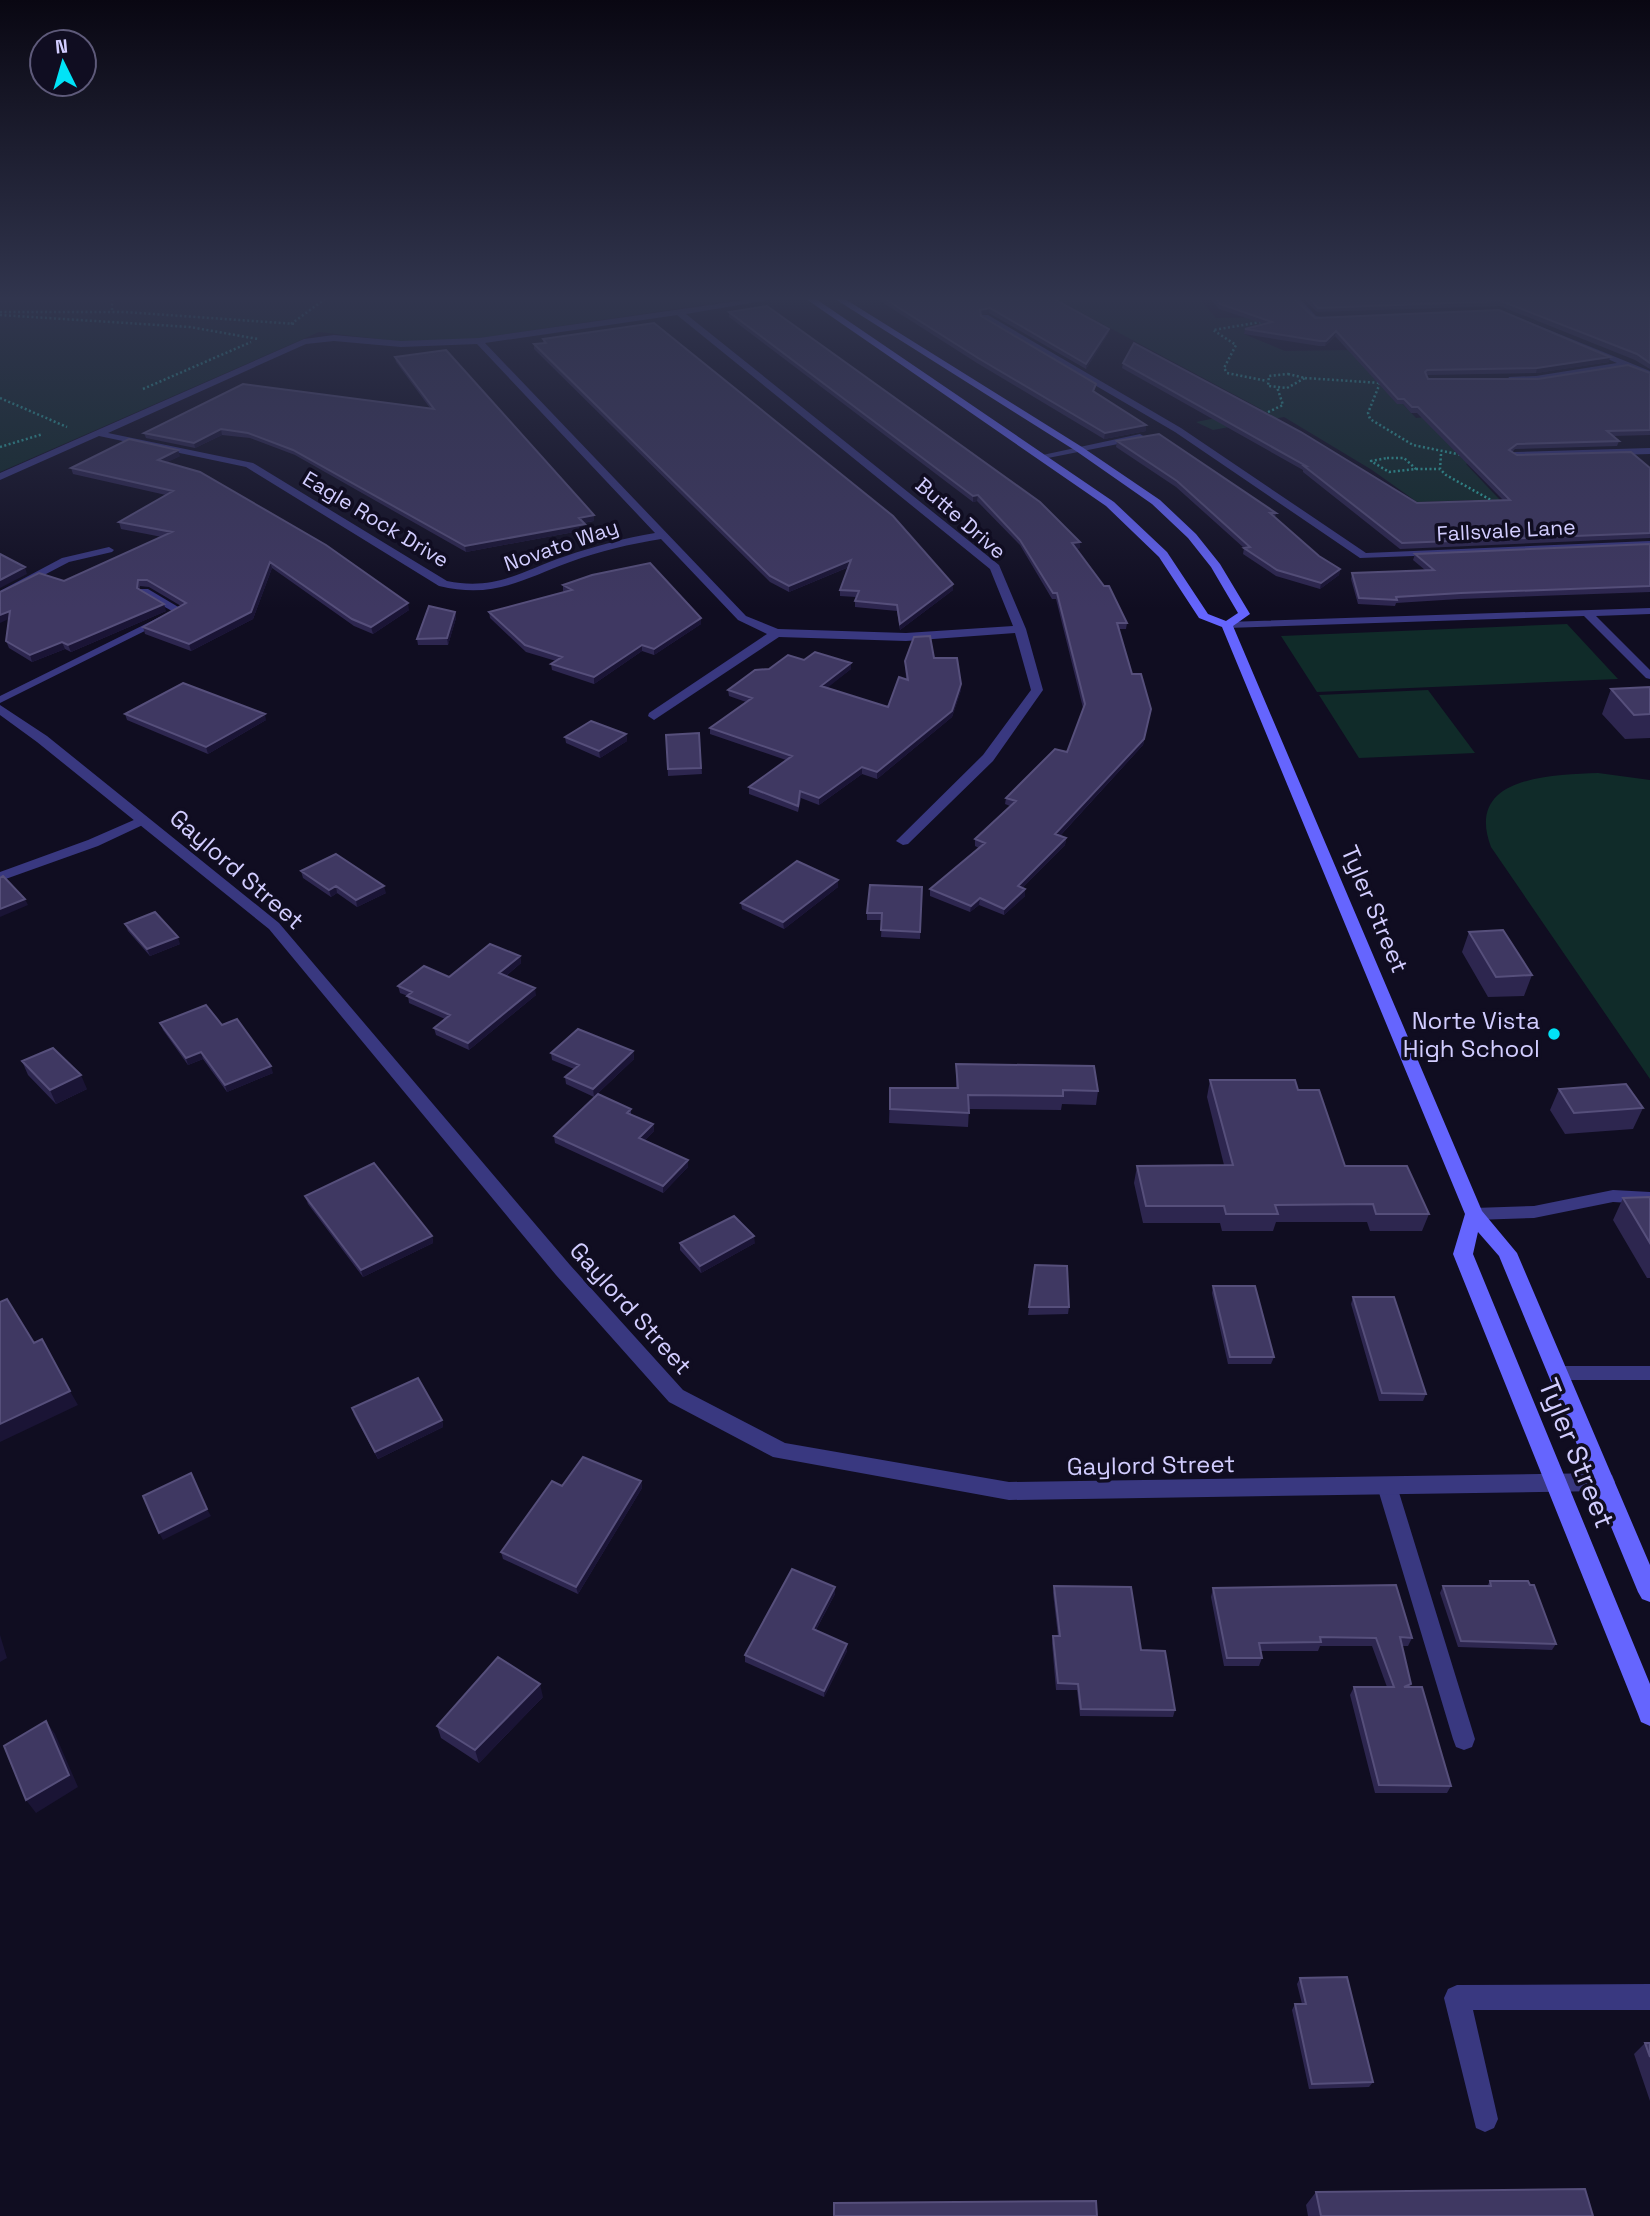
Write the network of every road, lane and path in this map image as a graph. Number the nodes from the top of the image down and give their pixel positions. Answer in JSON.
{"nodes":[{"id":1,"x":10,"y":402,"type":"edge"},
{"id":2,"x":166,"y":402,"type":"edge"},
{"id":3,"x":538,"y":402,"type":"edge"},
{"id":4,"x":791,"y":402,"type":"edge"},
{"id":5,"x":963,"y":402,"type":"edge"},
{"id":6,"x":1004,"y":402,"type":"edge"},
{"id":7,"x":1131,"y":402,"type":"edge"},
{"id":8,"x":1282,"y":402,"type":"edge"},
{"id":9,"x":1372,"y":402,"type":"edge"},
{"id":10,"x":1258,"y":415,"type":"edge"},
{"id":11,"x":73,"y":422,"type":"dead end"},
{"id":12,"x":64,"y":426,"type":"junction"},
{"id":13,"x":1178,"y":430,"type":"junction"},
{"id":14,"x":1166,"y":432,"type":"dead end"},
{"id":15,"x":100,"y":434,"type":"junction"},
{"id":16,"x":1153,"y":435,"type":"edge"},
{"id":17,"x":0,"y":447,"type":"edge"},
{"id":18,"x":1079,"y":449,"type":"junction"},
{"id":19,"x":1650,"y":450,"type":"edge"},
{"id":20,"x":1441,"y":454,"type":"junction"},
{"id":21,"x":1465,"y":455,"type":"edge"},
{"id":22,"x":1515,"y":455,"type":"edge"},
{"id":23,"x":1043,"y":456,"type":"junction"},
{"id":24,"x":1440,"y":468,"type":"junction"},
{"id":25,"x":1416,"y":469,"type":"junction"},
{"id":26,"x":0,"y":477,"type":"edge"},
{"id":27,"x":1503,"y":509,"type":"edge"},
{"id":28,"x":663,"y":535,"type":"junction"},
{"id":29,"x":1650,"y":544,"type":"edge"},
{"id":30,"x":109,"y":550,"type":"dead end"},
{"id":31,"x":472,"y":591,"type":"joint"},
{"id":32,"x":144,"y":592,"type":"edge"},
{"id":33,"x":0,"y":595,"type":"edge"},
{"id":34,"x":1650,"y":611,"type":"edge"},
{"id":35,"x":1587,"y":613,"type":"junction"},
{"id":36,"x":1227,"y":625,"type":"junction"},
{"id":37,"x":1020,"y":629,"type":"junction"},
{"id":38,"x":776,"y":633,"type":"junction"},
{"id":39,"x":1650,"y":676,"type":"edge"},
{"id":40,"x":0,"y":700,"type":"edge"},
{"id":41,"x":0,"y":709,"type":"edge"},
{"id":42,"x":654,"y":716,"type":"dead end"},
{"id":43,"x":143,"y":820,"type":"junction"},
{"id":44,"x":903,"y":841,"type":"dead end"},
{"id":45,"x":0,"y":877,"type":"edge"},
{"id":46,"x":1650,"y":1198,"type":"edge"},
{"id":47,"x":1474,"y":1214,"type":"junction"},
{"id":48,"x":1559,"y":1373,"type":"junction"},
{"id":49,"x":1650,"y":1373,"type":"edge"},
{"id":50,"x":1604,"y":1482,"type":"junction"},
{"id":51,"x":1557,"y":1483,"type":"junction"},
{"id":52,"x":1387,"y":1486,"type":"junction"},
{"id":53,"x":1650,"y":1592,"type":"edge"},
{"id":54,"x":1650,"y":1714,"type":"edge"},
{"id":55,"x":1464,"y":1739,"type":"dead end"},
{"id":56,"x":1650,"y":1997,"type":"edge"},
{"id":57,"x":1485,"y":2119,"type":"dead end"}],
"edges":[{"from":1,"to":12,"type":"path"},
{"from":2,"to":15,"type":"street"},
{"from":3,"to":28,"type":"street"},
{"from":4,"to":37,"type":"street","name":"Butte Drive"},
{"from":5,"to":23,"type":"main road"},
{"from":6,"to":18,"type":"main road"},
{"from":7,"to":13,"type":"street"},
{"from":8,"to":10,"type":"path"},
{"from":9,"to":20,"type":"path"},
{"from":11,"to":12,"type":"path"},
{"from":12,"to":17,"type":"path"},
{"from":13,"to":14,"type":"street"},
{"from":13,"to":29,"type":"street","name":"Fallsvale Lane"},
{"from":15,"to":26,"type":"street"},
{"from":15,"to":31,"type":"street","name":"Eagle Rock Drive"},
{"from":16,"to":18,"type":"street"},
{"from":18,"to":23,"type":"street"},
{"from":18,"to":36,"type":"main road"},
{"from":19,"to":22,"type":"street"},
{"from":20,"to":21,"type":"path"},
{"from":20,"to":24,"type":"path"},
{"from":23,"to":36,"type":"main road"},
{"from":24,"to":25,"type":"path"},
{"from":24,"to":27,"type":"path"},
{"from":25,"to":25,"type":"path"},
{"from":28,"to":31,"type":"street","name":"Novato Way"},
{"from":28,"to":38,"type":"street"},
{"from":30,"to":33,"type":"lane"},
{"from":32,"to":40,"type":"lane"},
{"from":34,"to":35,"type":"lane"},
{"from":35,"to":36,"type":"lane"},
{"from":35,"to":39,"type":"lane"},
{"from":36,"to":47,"type":"main road","name":"Tyler Street"},
{"from":37,"to":38,"type":"street"},
{"from":37,"to":44,"type":"street","name":"Butte Drive"},
{"from":38,"to":42,"type":"street"},
{"from":41,"to":43,"type":"street","name":"Gaylord Street"},
{"from":43,"to":45,"type":"lane"},
{"from":43,"to":52,"type":"street","name":"Gaylord Street"},
{"from":46,"to":47,"type":"lane"},
{"from":47,"to":48,"type":"main road","name":"Tyler Street"},
{"from":47,"to":51,"type":"main road","name":"Tyler Street"},
{"from":48,"to":49,"type":"lane"},
{"from":48,"to":50,"type":"main road","name":"Tyler Street"},
{"from":50,"to":51,"type":"street","name":"Gaylord Street"},
{"from":50,"to":53,"type":"main road","name":"Tyler Street"},
{"from":51,"to":52,"type":"street","name":"Gaylord Street"},
{"from":51,"to":54,"type":"main road","name":"Tyler Street"},
{"from":52,"to":55,"type":"lane"},
{"from":56,"to":57,"type":"lane"}]}
